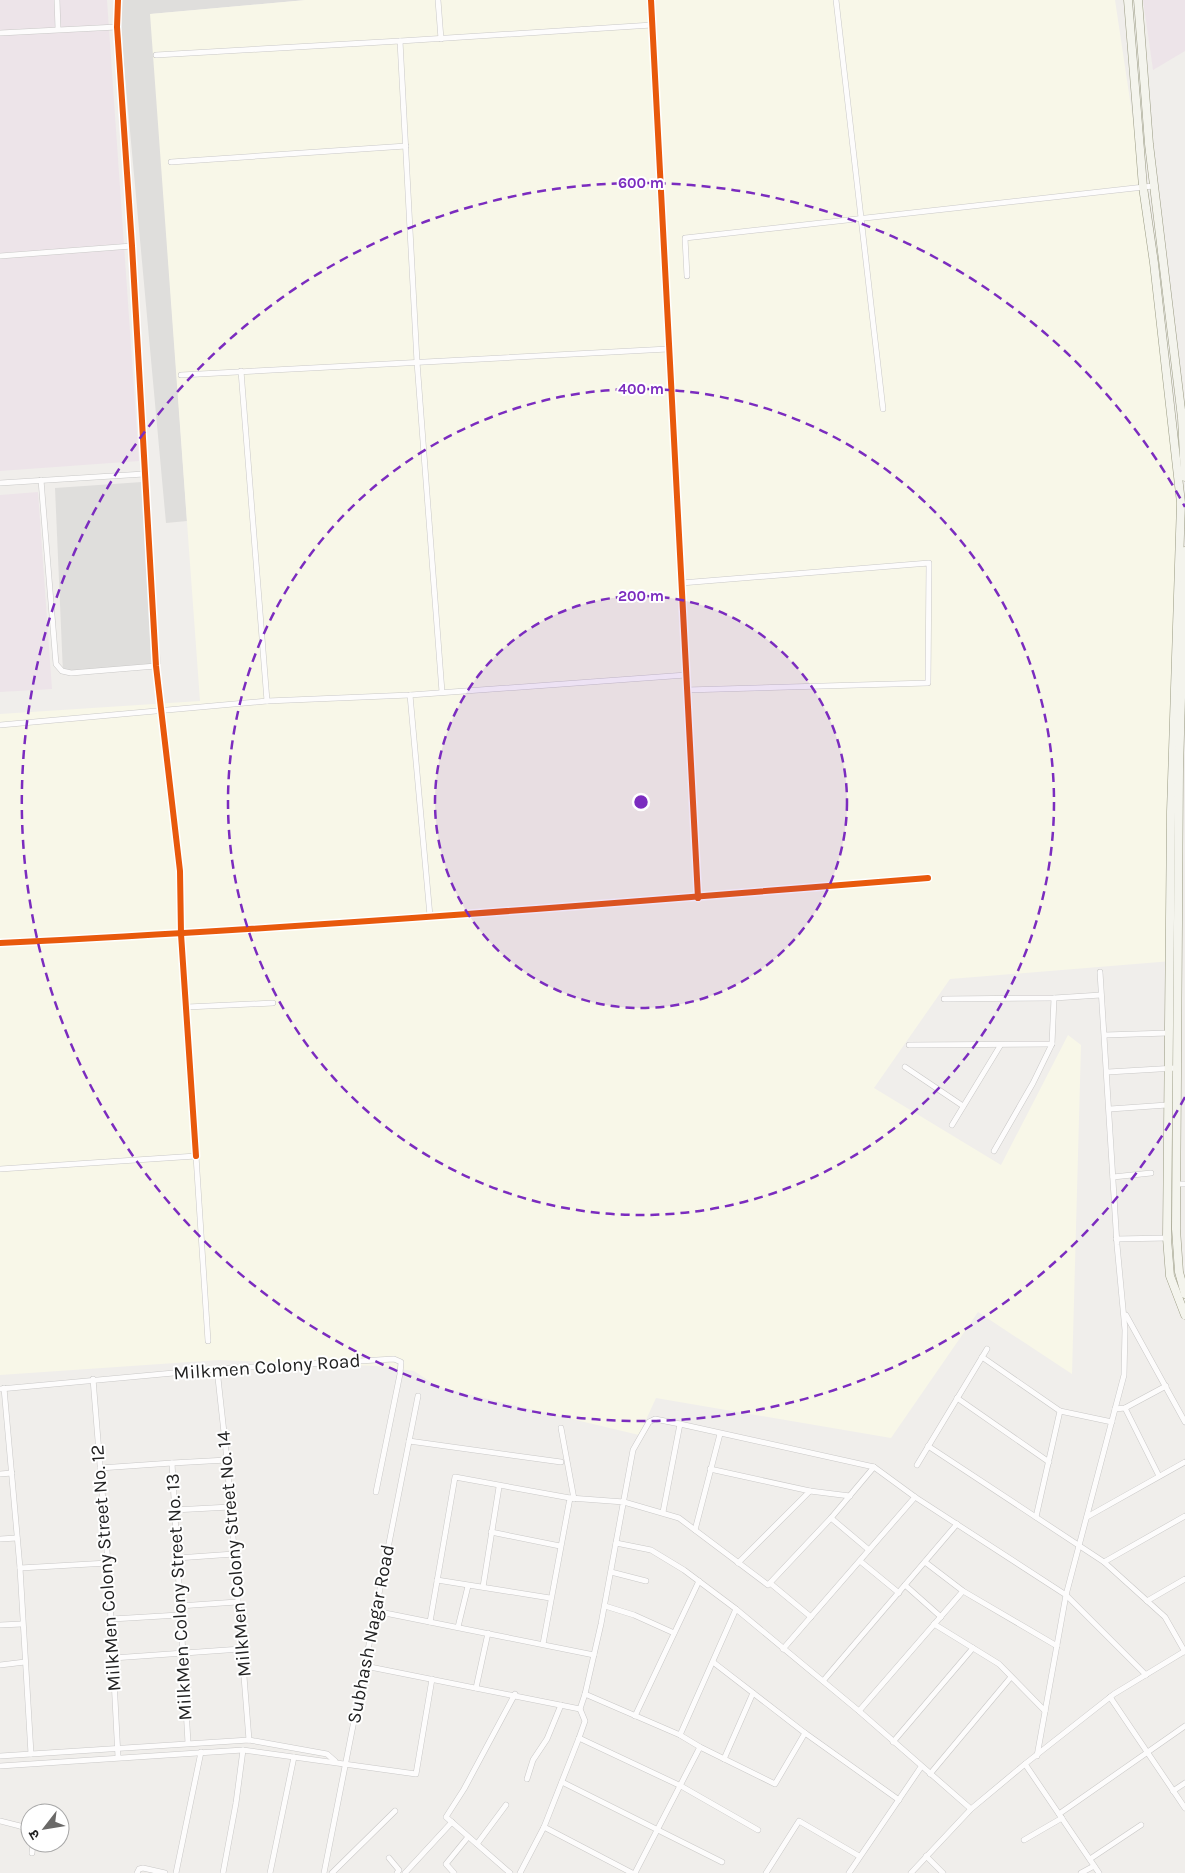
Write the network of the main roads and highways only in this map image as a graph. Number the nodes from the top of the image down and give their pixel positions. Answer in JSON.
{"nodes":[{"id":1,"x":1128,"y":0,"type":"edge"},
{"id":2,"x":1138,"y":0,"type":"edge"},
{"id":3,"x":1185,"y":477,"type":"edge"},
{"id":4,"x":1185,"y":550,"type":"edge"},
{"id":5,"x":1182,"y":888,"type":"edge"},
{"id":6,"x":1185,"y":1294,"type":"edge"},
{"id":7,"x":1185,"y":1315,"type":"edge"}],
"edges":[{"from":1,"to":7,"type":"main road"},
{"from":2,"to":3,"type":"main road"},
{"from":4,"to":5,"type":"main road"},
{"from":5,"to":6,"type":"main road"}]}
